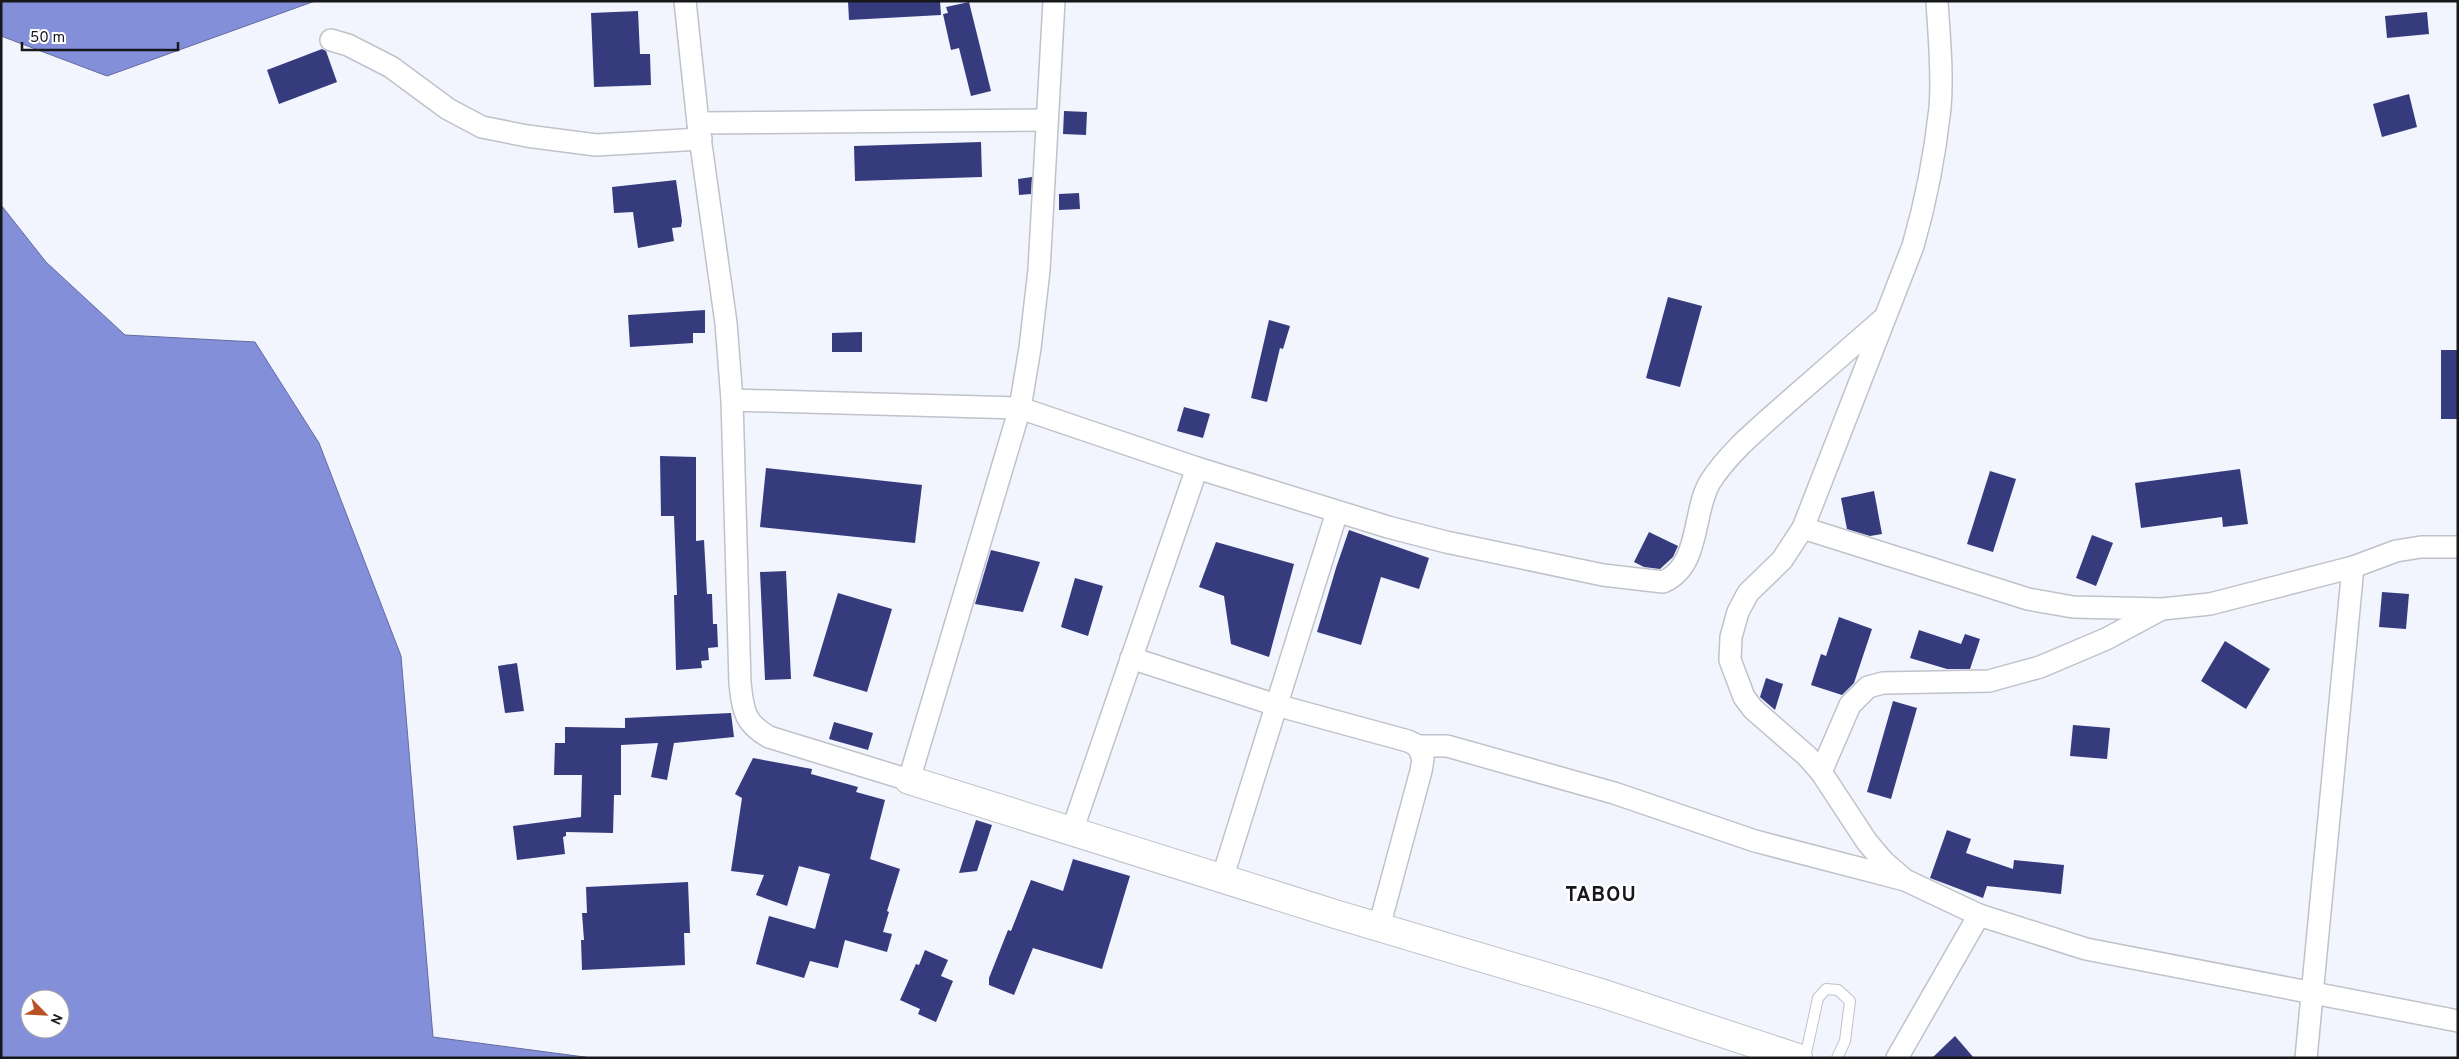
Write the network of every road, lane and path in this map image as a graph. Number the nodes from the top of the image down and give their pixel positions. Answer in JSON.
{"nodes":[{"id":1,"x":685,"y":1,"type":"edge"},
{"id":2,"x":1054,"y":1,"type":"edge"},
{"id":3,"x":1937,"y":1,"type":"edge"},
{"id":4,"x":331,"y":40,"type":"dead end"},
{"id":5,"x":1046,"y":120,"type":"junction"},
{"id":6,"x":699,"y":131,"type":"junction"},
{"id":7,"x":1884,"y":318,"type":"junction"},
{"id":8,"x":732,"y":400,"type":"junction"},
{"id":9,"x":1020,"y":408,"type":"junction"},
{"id":10,"x":1196,"y":468,"type":"junction"},
{"id":11,"x":1337,"y":512,"type":"junction"},
{"id":12,"x":1803,"y":528,"type":"junction"},
{"id":13,"x":2458,"y":547,"type":"edge"},
{"id":14,"x":2352,"y":567,"type":"junction"},
{"id":15,"x":2162,"y":609,"type":"junction"},
{"id":16,"x":1131,"y":658,"type":"junction"},
{"id":17,"x":1276,"y":705,"type":"junction"},
{"id":18,"x":1418,"y":746,"type":"junction"},
{"id":19,"x":1821,"y":772,"type":"junction"},
{"id":20,"x":910,"y":780,"type":"junction"},
{"id":21,"x":1072,"y":831,"type":"junction"},
{"id":22,"x":1222,"y":879,"type":"junction"},
{"id":23,"x":1904,"y":880,"type":"junction"},
{"id":24,"x":1979,"y":915,"type":"junction"},
{"id":25,"x":1379,"y":927,"type":"junction"},
{"id":26,"x":2313,"y":994,"type":"junction"},
{"id":27,"x":2458,"y":1020,"type":"edge"},
{"id":28,"x":1798,"y":1058,"type":"edge"},
{"id":29,"x":1805,"y":1058,"type":"edge"},
{"id":30,"x":1837,"y":1058,"type":"edge"},
{"id":31,"x":1897,"y":1058,"type":"edge"},
{"id":32,"x":2306,"y":1058,"type":"edge"}],
"edges":[{"from":1,"to":6,"type":"street"},
{"from":2,"to":5,"type":"street"},
{"from":3,"to":7,"type":"street"},
{"from":4,"to":6,"type":"street"},
{"from":5,"to":6,"type":"street"},
{"from":5,"to":9,"type":"street"},
{"from":6,"to":8,"type":"street"},
{"from":7,"to":11,"type":"street"},
{"from":7,"to":12,"type":"street"},
{"from":8,"to":9,"type":"street"},
{"from":8,"to":20,"type":"street"},
{"from":9,"to":10,"type":"street"},
{"from":9,"to":20,"type":"street"},
{"from":10,"to":11,"type":"street"},
{"from":10,"to":16,"type":"street"},
{"from":11,"to":17,"type":"street"},
{"from":12,"to":15,"type":"street"},
{"from":12,"to":19,"type":"street"},
{"from":13,"to":14,"type":"street"},
{"from":14,"to":15,"type":"street"},
{"from":14,"to":26,"type":"street"},
{"from":15,"to":19,"type":"street"},
{"from":16,"to":17,"type":"street"},
{"from":16,"to":21,"type":"street"},
{"from":17,"to":18,"type":"street"},
{"from":17,"to":22,"type":"street"},
{"from":18,"to":23,"type":"street"},
{"from":18,"to":25,"type":"street"},
{"from":19,"to":23,"type":"street"},
{"from":20,"to":21,"type":"street"},
{"from":21,"to":22,"type":"street"},
{"from":22,"to":25,"type":"street"},
{"from":23,"to":24,"type":"street"},
{"from":24,"to":26,"type":"street"},
{"from":24,"to":31,"type":"street"},
{"from":25,"to":28,"type":"street"},
{"from":26,"to":27,"type":"street"},
{"from":26,"to":32,"type":"street"},
{"from":29,"to":30,"type":"lane"}]}
